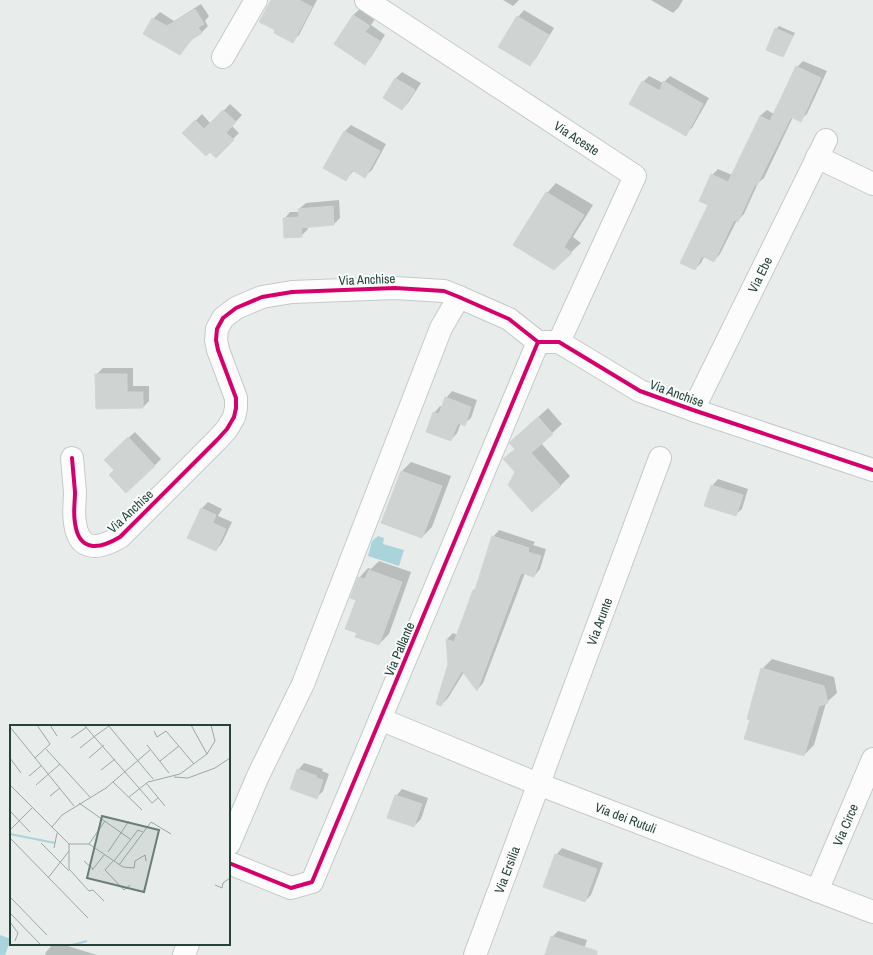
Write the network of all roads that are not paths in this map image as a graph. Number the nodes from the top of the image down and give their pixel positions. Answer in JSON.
{"nodes":[{"id":1,"x":256,"y":0,"type":"edge"},
{"id":2,"x":366,"y":0,"type":"edge"},
{"id":3,"x":223,"y":56,"type":"dead end"},
{"id":4,"x":873,"y":184,"type":"edge"},
{"id":5,"x":459,"y":297,"type":"junction"},
{"id":6,"x":548,"y":342,"type":"junction"},
{"id":7,"x":693,"y":410,"type":"junction"},
{"id":8,"x":72,"y":458,"type":"dead end"},
{"id":9,"x":660,"y":458,"type":"dead end"},
{"id":10,"x":873,"y":470,"type":"edge"},
{"id":11,"x":380,"y":719,"type":"junction"},
{"id":12,"x":873,"y":759,"type":"edge"},
{"id":13,"x":538,"y":784,"type":"junction"},
{"id":14,"x":230,"y":842,"type":"edge"},
{"id":15,"x":230,"y":863,"type":"edge"},
{"id":16,"x":817,"y":891,"type":"junction"},
{"id":17,"x":873,"y":912,"type":"edge"},
{"id":18,"x":188,"y":945,"type":"edge"},
{"id":19,"x":184,"y":955,"type":"edge"},
{"id":20,"x":475,"y":955,"type":"edge"}],
"edges":[{"from":1,"to":3,"type":"street"},
{"from":2,"to":6,"type":"street","name":"Via Aceste"},
{"from":4,"to":7,"type":"street","name":"Via Ebe"},
{"from":5,"to":6,"type":"street","name":"Via Anchise"},
{"from":5,"to":8,"type":"street","name":"Via Anchise"},
{"from":5,"to":14,"type":"street"},
{"from":6,"to":7,"type":"street","name":"Via Anchise"},
{"from":6,"to":11,"type":"street","name":"Via Pallante"},
{"from":7,"to":10,"type":"street","name":"Via Anchise"},
{"from":9,"to":13,"type":"street","name":"Via Arunte"},
{"from":11,"to":13,"type":"street","name":"Via dei Rutuli"},
{"from":11,"to":15,"type":"street","name":"Via Pallante"},
{"from":12,"to":16,"type":"street","name":"Via Circe"},
{"from":13,"to":16,"type":"street","name":"Via dei Rutuli"},
{"from":13,"to":20,"type":"street","name":"Via Ersilia"},
{"from":16,"to":17,"type":"street","name":"Via dei Rutuli"},
{"from":18,"to":19,"type":"street"}]}
